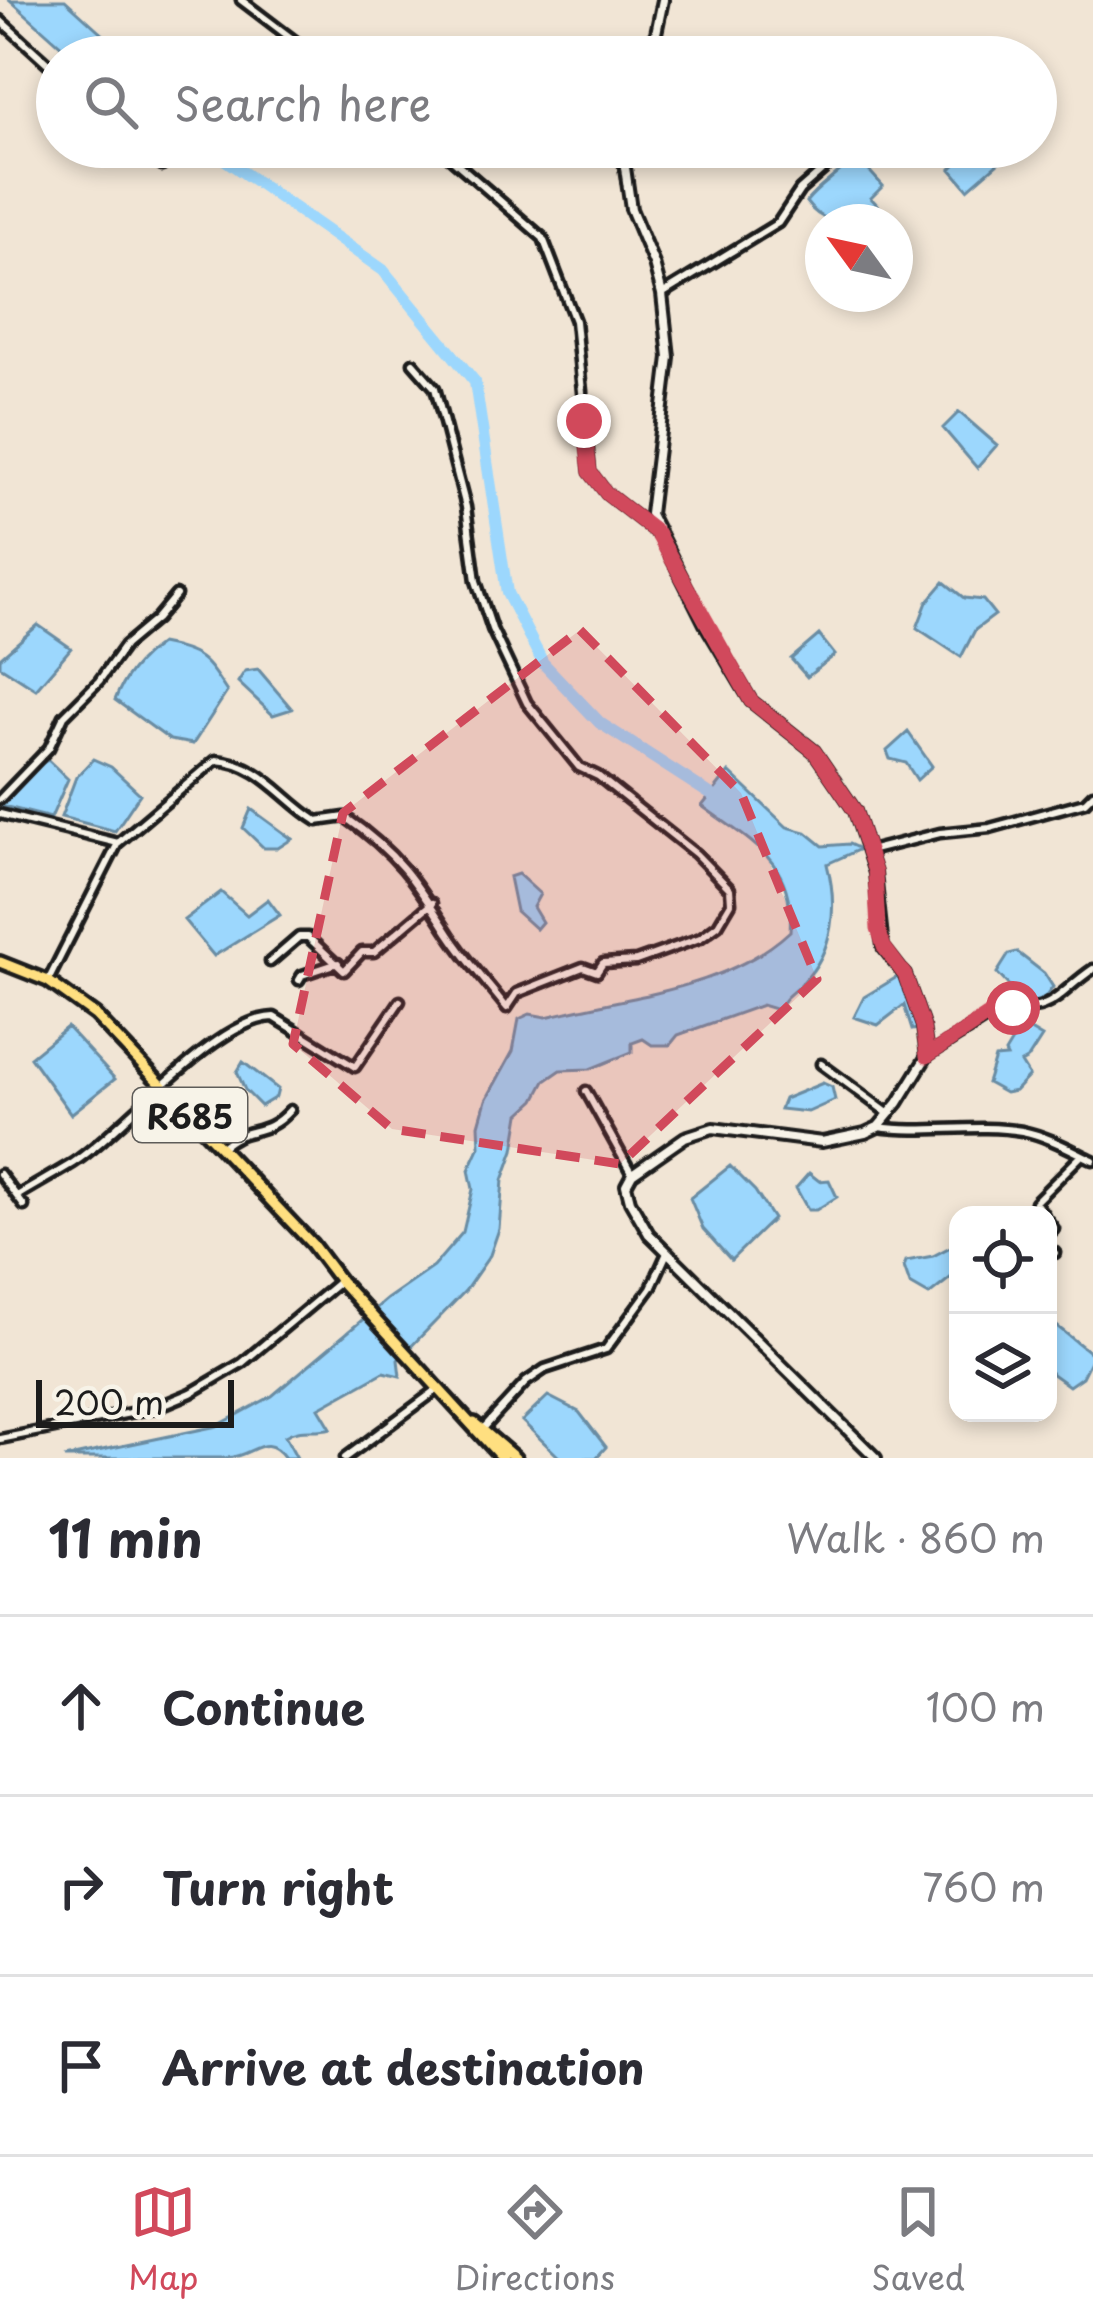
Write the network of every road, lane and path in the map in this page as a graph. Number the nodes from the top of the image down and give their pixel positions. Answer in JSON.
{"nodes":[{"id":1,"x":241,"y":0,"type":"edge"},
{"id":2,"x":663,"y":0,"type":"edge"},
{"id":3,"x":0,"y":20,"type":"edge"},
{"id":4,"x":288,"y":36,"type":"edge"},
{"id":5,"x":655,"y":36,"type":"edge"},
{"id":6,"x":36,"y":53,"type":"edge"},
{"id":7,"x":465,"y":168,"type":"edge"},
{"id":8,"x":625,"y":168,"type":"edge"},
{"id":9,"x":825,"y":168,"type":"edge"},
{"id":10,"x":662,"y":294,"type":"junction"},
{"id":11,"x":412,"y":363,"type":"dead end"},
{"id":12,"x":657,"y":533,"type":"junction"},
{"id":13,"x":176,"y":595,"type":"dead end"},
{"id":14,"x":1093,"y":794,"type":"edge"},
{"id":15,"x":0,"y":800,"type":"edge"},
{"id":16,"x":0,"y":814,"type":"edge"},
{"id":17,"x":118,"y":843,"type":"junction"},
{"id":18,"x":869,"y":851,"type":"junction"},
{"id":19,"x":431,"y":903,"type":"junction"},
{"id":20,"x":0,"y":962,"type":"edge"},
{"id":21,"x":270,"y":962,"type":"dead end"},
{"id":22,"x":338,"y":963,"type":"junction"},
{"id":23,"x":1093,"y":969,"type":"edge"},
{"id":24,"x":299,"y":980,"type":"dead end"},
{"id":25,"x":48,"y":981,"type":"junction"},
{"id":26,"x":400,"y":1001,"type":"dead end"},
{"id":27,"x":927,"y":1056,"type":"junction"},
{"id":28,"x":821,"y":1064,"type":"dead end"},
{"id":29,"x":161,"y":1082,"type":"junction"},
{"id":30,"x":586,"y":1091,"type":"dead end"},
{"id":31,"x":290,"y":1110,"type":"dead end"},
{"id":32,"x":889,"y":1114,"type":"junction"},
{"id":33,"x":878,"y":1127,"type":"junction"},
{"id":34,"x":220,"y":1148,"type":"junction"},
{"id":35,"x":1082,"y":1155,"type":"junction"},
{"id":36,"x":1093,"y":1160,"type":"edge"},
{"id":37,"x":0,"y":1174,"type":"edge"},
{"id":38,"x":632,"y":1174,"type":"junction"},
{"id":39,"x":17,"y":1196,"type":"junction"},
{"id":40,"x":24,"y":1206,"type":"dead end"},
{"id":41,"x":1038,"y":1206,"type":"edge"},
{"id":42,"x":667,"y":1253,"type":"junction"},
{"id":43,"x":340,"y":1281,"type":"junction"},
{"id":44,"x":438,"y":1389,"type":"junction"},
{"id":45,"x":480,"y":1432,"type":"junction"},
{"id":46,"x":0,"y":1439,"type":"edge"},
{"id":47,"x":345,"y":1458,"type":"edge"},
{"id":48,"x":502,"y":1458,"type":"edge"},
{"id":49,"x":515,"y":1458,"type":"edge"},
{"id":50,"x":876,"y":1458,"type":"edge"}],
"edges":[{"from":1,"to":4,"type":"street"},
{"from":2,"to":5,"type":"street"},
{"from":3,"to":6,"type":"street"},
{"from":7,"to":12,"type":"street"},
{"from":8,"to":10,"type":"street"},
{"from":9,"to":10,"type":"street"},
{"from":10,"to":12,"type":"street"},
{"from":11,"to":19,"type":"street"},
{"from":12,"to":18,"type":"street"},
{"from":13,"to":15,"type":"street"},
{"from":14,"to":18,"type":"street"},
{"from":16,"to":17,"type":"street"},
{"from":17,"to":19,"type":"street"},
{"from":17,"to":25,"type":"street"},
{"from":18,"to":27,"type":"street"},
{"from":19,"to":22,"type":"street"},
{"from":20,"to":25,"type":"main road","number":"R685"},
{"from":21,"to":22,"type":"street"},
{"from":22,"to":24,"type":"street"},
{"from":23,"to":27,"type":"street"},
{"from":25,"to":29,"type":"main road","number":"R685"},
{"from":26,"to":29,"type":"street"},
{"from":27,"to":32,"type":"street"},
{"from":28,"to":32,"type":"street"},
{"from":29,"to":34,"type":"main road","number":"R685"},
{"from":29,"to":39,"type":"street"},
{"from":30,"to":38,"type":"street"},
{"from":31,"to":34,"type":"street"},
{"from":32,"to":33,"type":"street"},
{"from":33,"to":35,"type":"street"},
{"from":33,"to":38,"type":"street"},
{"from":34,"to":43,"type":"main road","number":"R685"},
{"from":35,"to":36,"type":"street"},
{"from":35,"to":41,"type":"street"},
{"from":37,"to":39,"type":"street"},
{"from":38,"to":42,"type":"street"},
{"from":39,"to":40,"type":"street"},
{"from":42,"to":45,"type":"street"},
{"from":42,"to":50,"type":"street"},
{"from":43,"to":44,"type":"main road","number":"R685"},
{"from":43,"to":46,"type":"street"},
{"from":44,"to":45,"type":"main road","number":"R685"},
{"from":44,"to":47,"type":"street"},
{"from":45,"to":48,"type":"main road","number":"R685"},
{"from":45,"to":49,"type":"main road","number":"R685"}]}
